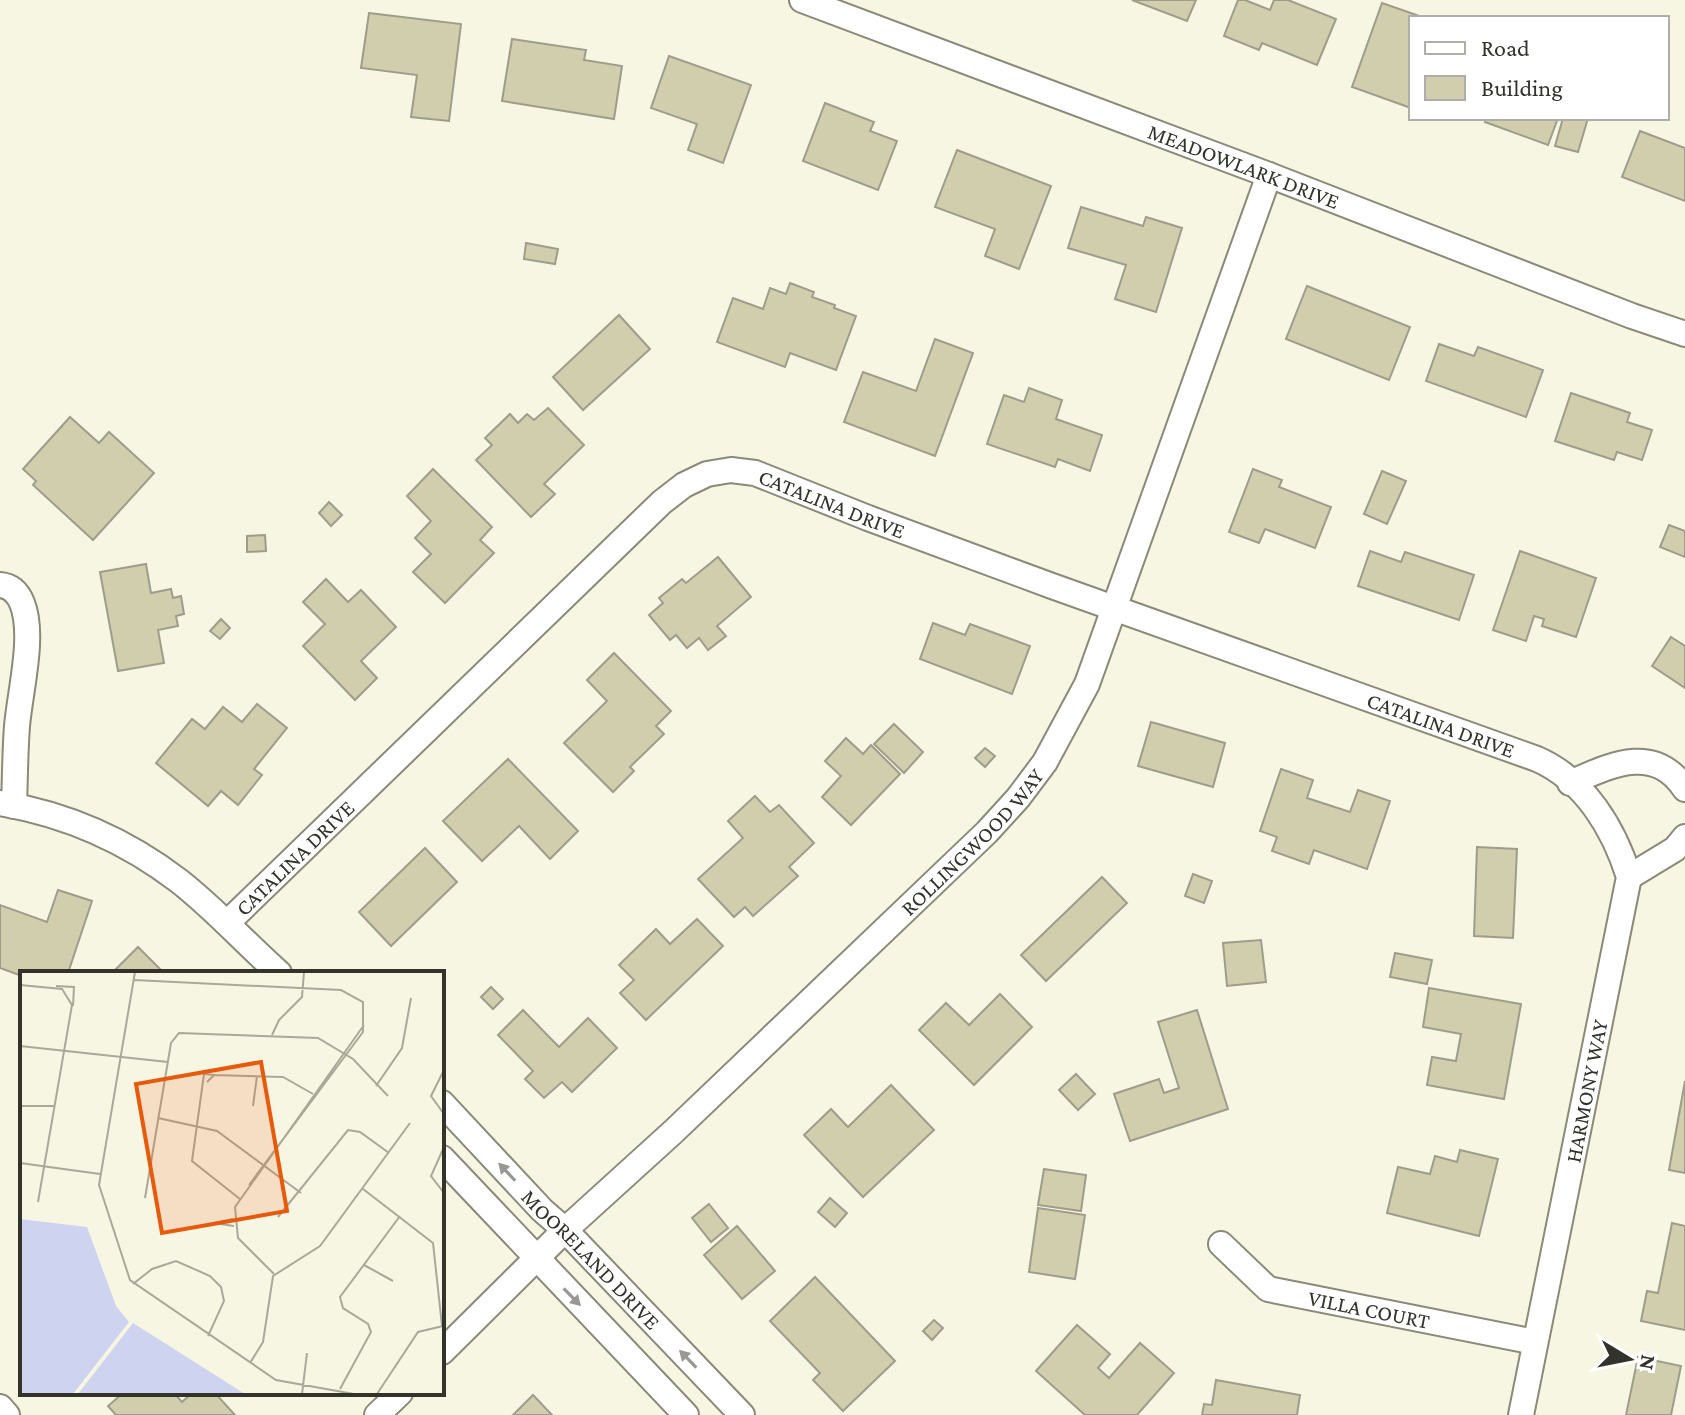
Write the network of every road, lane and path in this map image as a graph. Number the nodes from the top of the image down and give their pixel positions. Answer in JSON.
{"nodes":[{"id":1,"x":802,"y":0,"type":"edge"},
{"id":2,"x":1269,"y":175,"type":"junction"},
{"id":3,"x":1685,"y":334,"type":"edge"},
{"id":4,"x":0,"y":585,"type":"edge"},
{"id":5,"x":1116,"y":607,"type":"junction"},
{"id":6,"x":1570,"y":783,"type":"junction"},
{"id":7,"x":1685,"y":789,"type":"edge"},
{"id":8,"x":7,"y":805,"type":"edge"},
{"id":9,"x":1685,"y":837,"type":"edge"},
{"id":10,"x":1629,"y":877,"type":"junction"},
{"id":11,"x":227,"y":923,"type":"junction"},
{"id":12,"x":277,"y":971,"type":"edge"},
{"id":13,"x":444,"y":1105,"type":"edge"},
{"id":14,"x":444,"y":1160,"type":"edge"},
{"id":15,"x":565,"y":1230,"type":"junction"},
{"id":16,"x":1221,"y":1244,"type":"dead end"},
{"id":17,"x":536,"y":1260,"type":"junction"},
{"id":18,"x":1535,"y":1342,"type":"junction"},
{"id":19,"x":444,"y":1350,"type":"edge"},
{"id":20,"x":398,"y":1395,"type":"edge"},
{"id":21,"x":0,"y":1407,"type":"edge"},
{"id":22,"x":7,"y":1415,"type":"edge"},
{"id":23,"x":377,"y":1415,"type":"edge"},
{"id":24,"x":686,"y":1415,"type":"edge"},
{"id":25,"x":742,"y":1415,"type":"edge"},
{"id":26,"x":1521,"y":1415,"type":"edge"}],
"edges":[{"from":1,"to":2,"type":"street","name":"MEADOWLARK DRIVE"},
{"from":2,"to":3,"type":"street","name":"MEADOWLARK DRIVE"},
{"from":2,"to":5,"type":"street","name":"ROLLINGWOOD WAY"},
{"from":4,"to":8,"type":"street"},
{"from":5,"to":6,"type":"street","name":"CATALINA DRIVE"},
{"from":5,"to":11,"type":"street","name":"CATALINA DRIVE"},
{"from":5,"to":15,"type":"street","name":"ROLLINGWOOD WAY"},
{"from":6,"to":7,"type":"street"},
{"from":6,"to":10,"type":"street"},
{"from":8,"to":11,"type":"street"},
{"from":9,"to":10,"type":"street"},
{"from":10,"to":18,"type":"street","name":"HARMONY WAY"},
{"from":11,"to":12,"type":"street"},
{"from":15,"to":13,"type":"street","name":"MOORELAND DRIVE","one_way":true},
{"from":14,"to":17,"type":"street","name":"MOORELAND DRIVE"},
{"from":15,"to":17,"type":"street","name":"ROLLINGWOOD WAY"},
{"from":25,"to":15,"type":"street","name":"MOORELAND DRIVE","one_way":true},
{"from":16,"to":18,"type":"street","name":"VILLA COURT"},
{"from":17,"to":19,"type":"street","name":"ROLLINGWOOD WAY"},
{"from":17,"to":24,"type":"street","name":"MOORELAND DRIVE","one_way":true},
{"from":18,"to":26,"type":"street","name":"HARMONY WAY"},
{"from":20,"to":23,"type":"street"},
{"from":21,"to":22,"type":"street"}]}
